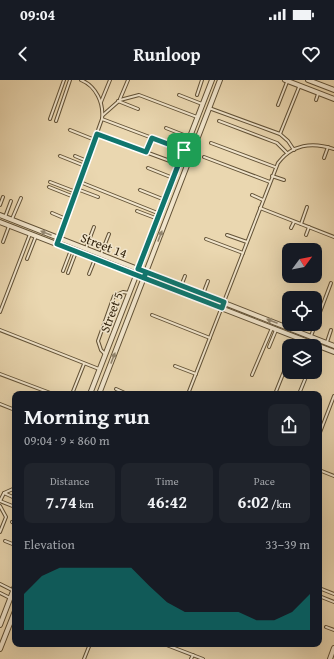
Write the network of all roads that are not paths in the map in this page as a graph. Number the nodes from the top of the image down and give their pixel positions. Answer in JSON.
{"nodes":[{"id":1,"x":64,"y":80,"type":"edge"},
{"id":2,"x":70,"y":80,"type":"edge"},
{"id":3,"x":80,"y":80,"type":"edge"},
{"id":4,"x":110,"y":80,"type":"edge"},
{"id":5,"x":128,"y":80,"type":"edge"},
{"id":6,"x":202,"y":80,"type":"edge"},
{"id":7,"x":212,"y":80,"type":"edge"},
{"id":8,"x":220,"y":80,"type":"edge"},
{"id":9,"x":286,"y":80,"type":"edge"},
{"id":10,"x":308,"y":80,"type":"edge"},
{"id":11,"x":85,"y":81,"type":"edge"},
{"id":12,"x":300,"y":86,"type":"junction"},
{"id":13,"x":334,"y":90,"type":"edge"},
{"id":14,"x":318,"y":93,"type":"junction"},
{"id":15,"x":179,"y":95,"type":"dead end"},
{"id":16,"x":197,"y":95,"type":"dead end"},
{"id":17,"x":334,"y":99,"type":"edge"},
{"id":18,"x":119,"y":100,"type":"junction"},
{"id":19,"x":316,"y":100,"type":"dead end"},
{"id":20,"x":101,"y":102,"type":"junction"},
{"id":21,"x":202,"y":104,"type":"junction"},
{"id":22,"x":278,"y":105,"type":"dead end"},
{"id":23,"x":209,"y":108,"type":"junction"},
{"id":24,"x":138,"y":109,"type":"dead end"},
{"id":25,"x":103,"y":115,"type":"junction"},
{"id":26,"x":197,"y":117,"type":"junction"},
{"id":27,"x":50,"y":119,"type":"dead end"},
{"id":28,"x":102,"y":119,"type":"junction"},
{"id":29,"x":56,"y":121,"type":"dead end"},
{"id":30,"x":219,"y":121,"type":"dead end"},
{"id":31,"x":166,"y":128,"type":"dead end"},
{"id":32,"x":70,"y":130,"type":"dead end"},
{"id":33,"x":97,"y":134,"type":"junction"},
{"id":34,"x":280,"y":134,"type":"junction"},
{"id":35,"x":189,"y":137,"type":"junction"},
{"id":36,"x":152,"y":138,"type":"junction"},
{"id":37,"x":95,"y":140,"type":"junction"},
{"id":38,"x":211,"y":143,"type":"dead end"},
{"id":39,"x":328,"y":147,"type":"junction"},
{"id":40,"x":334,"y":149,"type":"edge"},
{"id":41,"x":184,"y":150,"type":"junction"},
{"id":42,"x":294,"y":150,"type":"junction"},
{"id":43,"x":146,"y":152,"type":"junction"},
{"id":44,"x":287,"y":153,"type":"junction"},
{"id":45,"x":60,"y":156,"type":"dead end"},
{"id":46,"x":75,"y":156,"type":"dead end"},
{"id":47,"x":204,"y":157,"type":"dead end"},
{"id":48,"x":324,"y":158,"type":"dead end"},
{"id":49,"x":87,"y":161,"type":"junction"},
{"id":50,"x":179,"y":165,"type":"junction"},
{"id":51,"x":85,"y":166,"type":"junction"},
{"id":52,"x":276,"y":167,"type":"junction"},
{"id":53,"x":148,"y":168,"type":"dead end"},
{"id":54,"x":272,"y":176,"type":"junction"},
{"id":55,"x":173,"y":178,"type":"junction"},
{"id":56,"x":284,"y":180,"type":"dead end"},
{"id":57,"x":50,"y":182,"type":"dead end"},
{"id":58,"x":80,"y":182,"type":"junction"},
{"id":59,"x":270,"y":182,"type":"junction"},
{"id":60,"x":49,"y":187,"type":"dead end"},
{"id":61,"x":77,"y":189,"type":"junction"},
{"id":62,"x":140,"y":190,"type":"dead end"},
{"id":63,"x":76,"y":192,"type":"junction"},
{"id":64,"x":252,"y":195,"type":"dead end"},
{"id":65,"x":3,"y":197,"type":"dead end"},
{"id":66,"x":74,"y":197,"type":"junction"},
{"id":67,"x":98,"y":197,"type":"dead end"},
{"id":68,"x":21,"y":198,"type":"dead end"},
{"id":69,"x":165,"y":200,"type":"junction"},
{"id":70,"x":263,"y":200,"type":"junction"},
{"id":71,"x":11,"y":201,"type":"dead end"},
{"id":72,"x":0,"y":205,"type":"edge"},
{"id":73,"x":307,"y":207,"type":"dead end"},
{"id":74,"x":260,"y":208,"type":"junction"},
{"id":75,"x":137,"y":211,"type":"dead end"},
{"id":76,"x":52,"y":213,"type":"dead end"},
{"id":77,"x":160,"y":214,"type":"junction"},
{"id":78,"x":2,"y":216,"type":"edge"},
{"id":79,"x":66,"y":219,"type":"junction"},
{"id":80,"x":158,"y":219,"type":"junction"},
{"id":81,"x":12,"y":220,"type":"junction"},
{"id":82,"x":0,"y":222,"type":"edge"},
{"id":83,"x":294,"y":222,"type":"junction"},
{"id":84,"x":301,"y":224,"type":"junction"},
{"id":85,"x":9,"y":226,"type":"junction"},
{"id":86,"x":309,"y":227,"type":"junction"},
{"id":87,"x":94,"y":228,"type":"dead end"},
{"id":88,"x":291,"y":228,"type":"dead end"},
{"id":89,"x":30,"y":234,"type":"junction"},
{"id":90,"x":109,"y":234,"type":"dead end"},
{"id":91,"x":227,"y":235,"type":"dead end"},
{"id":92,"x":306,"y":235,"type":"dead end"},
{"id":93,"x":36,"y":236,"type":"junction"},
{"id":94,"x":334,"y":237,"type":"edge"},
{"id":95,"x":59,"y":238,"type":"junction"},
{"id":96,"x":206,"y":239,"type":"dead end"},
{"id":97,"x":3,"y":242,"type":"dead end"},
{"id":98,"x":247,"y":242,"type":"junction"},
{"id":99,"x":57,"y":244,"type":"junction"},
{"id":100,"x":86,"y":248,"type":"junction"},
{"id":101,"x":71,"y":250,"type":"junction"},
{"id":102,"x":76,"y":252,"type":"junction"},
{"id":103,"x":243,"y":253,"type":"junction"},
{"id":104,"x":101,"y":254,"type":"junction"},
{"id":105,"x":27,"y":259,"type":"dead end"},
{"id":106,"x":94,"y":259,"type":"junction"},
{"id":107,"x":138,"y":269,"type":"junction"},
{"id":108,"x":63,"y":271,"type":"dead end"},
{"id":109,"x":146,"y":272,"type":"junction"},
{"id":110,"x":68,"y":273,"type":"dead end"},
{"id":111,"x":89,"y":274,"type":"dead end"},
{"id":112,"x":136,"y":275,"type":"junction"},
{"id":113,"x":185,"y":276,"type":"dead end"},
{"id":114,"x":144,"y":278,"type":"junction"},
{"id":115,"x":208,"y":281,"type":"dead end"},
{"id":116,"x":331,"y":283,"type":"dead end"},
{"id":117,"x":181,"y":286,"type":"junction"},
{"id":118,"x":129,"y":294,"type":"junction"},
{"id":119,"x":203,"y":294,"type":"junction"},
{"id":120,"x":224,"y":302,"type":"junction"},
{"id":121,"x":222,"y":308,"type":"junction"},
{"id":122,"x":0,"y":312,"type":"edge"},
{"id":123,"x":152,"y":315,"type":"dead end"},
{"id":124,"x":282,"y":322,"type":"edge"},
{"id":125,"x":274,"y":329,"type":"junction"},
{"id":126,"x":0,"y":330,"type":"edge"},
{"id":127,"x":331,"y":330,"type":"dead end"},
{"id":128,"x":302,"y":331,"type":"edge"},
{"id":129,"x":311,"y":336,"type":"junction"},
{"id":130,"x":210,"y":338,"type":"junction"},
{"id":131,"x":298,"y":338,"type":"edge"},
{"id":132,"x":327,"y":343,"type":"junction"},
{"id":133,"x":334,"y":346,"type":"edge"},
{"id":134,"x":269,"y":347,"type":"dead end"},
{"id":135,"x":322,"y":348,"type":"edge"},
{"id":136,"x":334,"y":352,"type":"edge"},
{"id":137,"x":105,"y":354,"type":"junction"},
{"id":138,"x":84,"y":364,"type":"junction"},
{"id":139,"x":175,"y":366,"type":"dead end"},
{"id":140,"x":99,"y":369,"type":"junction"},
{"id":141,"x":0,"y":374,"type":"edge"},
{"id":142,"x":196,"y":374,"type":"junction"},
{"id":143,"x":252,"y":375,"type":"dead end"},
{"id":144,"x":282,"y":376,"type":"edge"},
{"id":145,"x":305,"y":379,"type":"edge"},
{"id":146,"x":116,"y":389,"type":"dead end"},
{"id":147,"x":44,"y":391,"type":"edge"},
{"id":148,"x":73,"y":391,"type":"edge"},
{"id":149,"x":91,"y":391,"type":"edge"},
{"id":150,"x":100,"y":391,"type":"edge"},
{"id":151,"x":121,"y":391,"type":"edge"},
{"id":152,"x":189,"y":391,"type":"edge"},
{"id":153,"x":276,"y":391,"type":"edge"},
{"id":154,"x":300,"y":391,"type":"edge"},
{"id":155,"x":334,"y":396,"type":"edge"},
{"id":156,"x":0,"y":404,"type":"edge"},
{"id":157,"x":12,"y":409,"type":"edge"},
{"id":158,"x":322,"y":427,"type":"edge"},
{"id":159,"x":322,"y":471,"type":"edge"},
{"id":160,"x":334,"y":476,"type":"edge"},
{"id":161,"x":12,"y":489,"type":"edge"},
{"id":162,"x":4,"y":493,"type":"junction"},
{"id":163,"x":12,"y":497,"type":"edge"},
{"id":164,"x":0,"y":499,"type":"edge"},
{"id":165,"x":12,"y":505,"type":"edge"},
{"id":166,"x":0,"y":506,"type":"edge"},
{"id":167,"x":0,"y":532,"type":"edge"},
{"id":168,"x":5,"y":541,"type":"dead end"},
{"id":169,"x":12,"y":544,"type":"edge"},
{"id":170,"x":0,"y":584,"type":"edge"},
{"id":171,"x":12,"y":587,"type":"edge"},
{"id":172,"x":322,"y":589,"type":"edge"},
{"id":173,"x":0,"y":593,"type":"edge"},
{"id":174,"x":12,"y":593,"type":"edge"},
{"id":175,"x":334,"y":594,"type":"edge"},
{"id":176,"x":322,"y":597,"type":"edge"},
{"id":177,"x":10,"y":598,"type":"junction"},
{"id":178,"x":334,"y":602,"type":"edge"},
{"id":179,"x":0,"y":609,"type":"edge"},
{"id":180,"x":6,"y":611,"type":"junction"},
{"id":181,"x":12,"y":619,"type":"edge"},
{"id":182,"x":0,"y":625,"type":"edge"},
{"id":183,"x":326,"y":627,"type":"dead end"},
{"id":184,"x":334,"y":630,"type":"edge"},
{"id":185,"x":89,"y":647,"type":"edge"},
{"id":186,"x":173,"y":647,"type":"edge"},
{"id":187,"x":334,"y":648,"type":"edge"},
{"id":188,"x":0,"y":650,"type":"edge"},
{"id":189,"x":193,"y":655,"type":"junction"},
{"id":190,"x":84,"y":659,"type":"edge"},
{"id":191,"x":191,"y":659,"type":"edge"},
{"id":192,"x":203,"y":659,"type":"edge"},
{"id":193,"x":330,"y":659,"type":"edge"}],
"edges":[{"from":1,"to":27,"type":"lane"},
{"from":2,"to":29,"type":"lane"},
{"from":3,"to":11,"type":"lane"},
{"from":4,"to":20,"type":"lane"},
{"from":5,"to":18,"type":"lane"},
{"from":6,"to":16,"type":"lane"},
{"from":7,"to":21,"type":"street","name":"Street 5"},
{"from":8,"to":23,"type":"street","name":"Street 5"},
{"from":9,"to":12,"type":"street"},
{"from":9,"to":22,"type":"lane"},
{"from":10,"to":13,"type":"street"},
{"from":11,"to":20,"type":"lane"},
{"from":12,"to":14,"type":"street"},
{"from":12,"to":34,"type":"lane"},
{"from":14,"to":17,"type":"street"},
{"from":14,"to":19,"type":"lane"},
{"from":15,"to":21,"type":"lane"},
{"from":18,"to":24,"type":"lane"},
{"from":18,"to":25,"type":"lane"},
{"from":18,"to":26,"type":"lane"},
{"from":20,"to":25,"type":"lane"},
{"from":21,"to":26,"type":"street","name":"Street 5"},
{"from":23,"to":34,"type":"lane"},
{"from":109,"to":23,"type":"street","name":"Street 5","one_way":true},
{"from":25,"to":28,"type":"lane"},
{"from":26,"to":35,"type":"street","name":"Street 5"},
{"from":28,"to":33,"type":"lane"},
{"from":28,"to":36,"type":"lane"},
{"from":30,"to":44,"type":"lane"},
{"from":31,"to":35,"type":"lane"},
{"from":32,"to":37,"type":"lane"},
{"from":33,"to":37,"type":"lane"},
{"from":33,"to":43,"type":"lane"},
{"from":34,"to":42,"type":"lane"},
{"from":35,"to":41,"type":"street","name":"Street 5"},
{"from":36,"to":41,"type":"lane"},
{"from":36,"to":43,"type":"lane"},
{"from":37,"to":49,"type":"lane"},
{"from":38,"to":52,"type":"lane"},
{"from":39,"to":40,"type":"lane"},
{"from":39,"to":42,"type":"lane"},
{"from":39,"to":48,"type":"lane"},
{"from":41,"to":50,"type":"street","name":"Street 5"},
{"from":42,"to":44,"type":"lane"},
{"from":43,"to":50,"type":"lane"},
{"from":44,"to":52,"type":"lane"},
{"from":45,"to":51,"type":"lane"},
{"from":46,"to":49,"type":"lane"},
{"from":47,"to":59,"type":"lane"},
{"from":49,"to":51,"type":"lane"},
{"from":50,"to":55,"type":"street","name":"Street 5"},
{"from":51,"to":58,"type":"lane"},
{"from":52,"to":54,"type":"lane"},
{"from":53,"to":55,"type":"lane"},
{"from":54,"to":56,"type":"lane"},
{"from":54,"to":59,"type":"lane"},
{"from":55,"to":69,"type":"street","name":"Street 5"},
{"from":57,"to":63,"type":"lane"},
{"from":58,"to":61,"type":"lane"},
{"from":58,"to":77,"type":"lane"},
{"from":59,"to":70,"type":"lane"},
{"from":60,"to":66,"type":"lane"},
{"from":61,"to":63,"type":"lane"},
{"from":61,"to":67,"type":"lane"},
{"from":62,"to":69,"type":"lane"},
{"from":63,"to":66,"type":"lane"},
{"from":64,"to":70,"type":"lane"},
{"from":65,"to":72,"type":"lane"},
{"from":66,"to":79,"type":"lane"},
{"from":68,"to":81,"type":"lane"},
{"from":69,"to":77,"type":"street","name":"Street 5"},
{"from":70,"to":74,"type":"lane"},
{"from":71,"to":78,"type":"lane"},
{"from":73,"to":84,"type":"lane"},
{"from":74,"to":83,"type":"lane"},
{"from":74,"to":98,"type":"lane"},
{"from":75,"to":80,"type":"lane"},
{"from":76,"to":79,"type":"lane"},
{"from":77,"to":80,"type":"street","name":"Street 5"},
{"from":78,"to":81,"type":"street","name":"Street 14"},
{"from":79,"to":95,"type":"lane"},
{"from":80,"to":107,"type":"street","name":"Street 5"},
{"from":95,"to":81,"type":"street","name":"Street 14","one_way":true},
{"from":82,"to":85,"type":"street","name":"Street 14"},
{"from":83,"to":84,"type":"lane"},
{"from":83,"to":88,"type":"lane"},
{"from":84,"to":86,"type":"lane"},
{"from":85,"to":89,"type":"street","name":"Street 14"},
{"from":85,"to":97,"type":"lane"},
{"from":86,"to":92,"type":"lane"},
{"from":86,"to":94,"type":"lane"},
{"from":87,"to":100,"type":"lane"},
{"from":89,"to":93,"type":"street","name":"Street 14"},
{"from":89,"to":122,"type":"lane"},
{"from":90,"to":104,"type":"lane"},
{"from":91,"to":98,"type":"lane"},
{"from":93,"to":99,"type":"street","name":"Street 14"},
{"from":93,"to":105,"type":"lane"},
{"from":95,"to":99,"type":"lane"},
{"from":95,"to":100,"type":"street","name":"Street 14"},
{"from":96,"to":103,"type":"lane"},
{"from":98,"to":103,"type":"lane"},
{"from":99,"to":101,"type":"street","name":"Street 14"},
{"from":100,"to":104,"type":"street","name":"Street 14"},
{"from":101,"to":102,"type":"street","name":"Street 14"},
{"from":101,"to":108,"type":"lane"},
{"from":102,"to":106,"type":"street","name":"Street 14"},
{"from":102,"to":110,"type":"lane"},
{"from":103,"to":120,"type":"lane"},
{"from":104,"to":107,"type":"street","name":"Street 14"},
{"from":106,"to":111,"type":"lane"},
{"from":106,"to":112,"type":"street","name":"Street 14"},
{"from":107,"to":109,"type":"street","name":"Street 14"},
{"from":107,"to":112,"type":"street","name":"Street 5"},
{"from":109,"to":114,"type":"street","name":"Street 5"},
{"from":109,"to":117,"type":"street","name":"Street 14"},
{"from":112,"to":114,"type":"street","name":"Street 14"},
{"from":112,"to":118,"type":"street","name":"Street 5"},
{"from":113,"to":117,"type":"lane"},
{"from":114,"to":121,"type":"street","name":"Street 14"},
{"from":150,"to":114,"type":"street","name":"Street 5","one_way":true},
{"from":115,"to":119,"type":"lane"},
{"from":116,"to":129,"type":"lane"},
{"from":117,"to":119,"type":"street","name":"Street 14"},
{"from":118,"to":137,"type":"street","name":"Street 5"},
{"from":118,"to":137,"type":"lane"},
{"from":119,"to":120,"type":"street","name":"Street 14"},
{"from":120,"to":121,"type":"lane"},
{"from":124,"to":120,"type":"street","name":"Street 14","one_way":true},
{"from":121,"to":125,"type":"street","name":"Street 14"},
{"from":121,"to":130,"type":"lane"},
{"from":123,"to":130,"type":"lane"},
{"from":125,"to":131,"type":"street","name":"Street 14"},
{"from":125,"to":134,"type":"lane"},
{"from":125,"to":143,"type":"lane"},
{"from":126,"to":138,"type":"lane"},
{"from":127,"to":132,"type":"lane"},
{"from":128,"to":129,"type":"street","name":"Street 14"},
{"from":129,"to":132,"type":"street","name":"Street 14"},
{"from":130,"to":142,"type":"lane"},
{"from":132,"to":133,"type":"street","name":"Street 14"},
{"from":135,"to":136,"type":"street","name":"Street 14"},
{"from":137,"to":140,"type":"street","name":"Street 5"},
{"from":138,"to":140,"type":"lane"},
{"from":138,"to":148,"type":"lane"},
{"from":139,"to":142,"type":"lane"},
{"from":140,"to":149,"type":"street","name":"Street 5"},
{"from":141,"to":147,"type":"lane"},
{"from":142,"to":152,"type":"lane"},
{"from":144,"to":153,"type":"lane"},
{"from":145,"to":154,"type":"lane"},
{"from":146,"to":151,"type":"lane"},
{"from":155,"to":158,"type":"lane"},
{"from":156,"to":157,"type":"lane"},
{"from":159,"to":160,"type":"lane"},
{"from":161,"to":162,"type":"lane"},
{"from":162,"to":163,"type":"lane"},
{"from":162,"to":164,"type":"lane"},
{"from":164,"to":165,"type":"lane"},
{"from":166,"to":167,"type":"lane"},
{"from":168,"to":169,"type":"lane"},
{"from":170,"to":171,"type":"lane"},
{"from":172,"to":175,"type":"lane"},
{"from":173,"to":177,"type":"lane"},
{"from":174,"to":177,"type":"street"},
{"from":176,"to":178,"type":"lane"},
{"from":177,"to":180,"type":"street"},
{"from":179,"to":180,"type":"lane"},
{"from":180,"to":182,"type":"street"},
{"from":181,"to":188,"type":"street"},
{"from":183,"to":184,"type":"lane"},
{"from":185,"to":190,"type":"lane"},
{"from":186,"to":189,"type":"lane"},
{"from":187,"to":193,"type":"street"},
{"from":189,"to":191,"type":"lane"},
{"from":189,"to":192,"type":"lane"}]}
